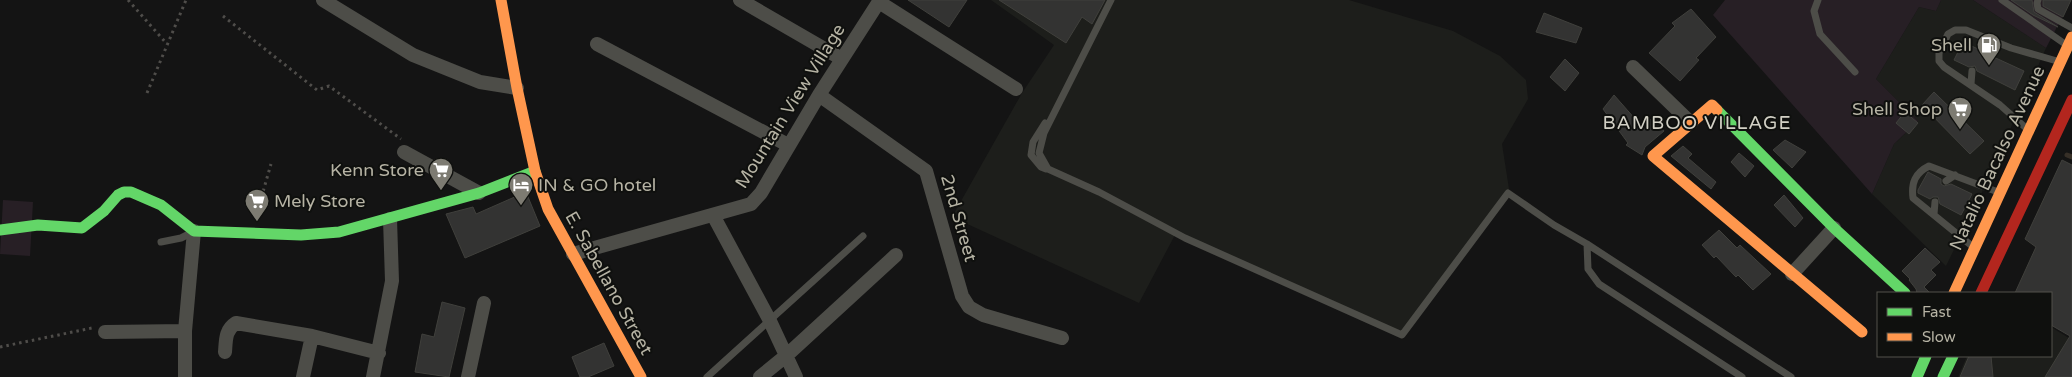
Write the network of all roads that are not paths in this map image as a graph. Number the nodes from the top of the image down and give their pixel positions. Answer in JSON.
{"nodes":[{"id":1,"x":323,"y":0,"type":"edge"},
{"id":2,"x":501,"y":0,"type":"edge"},
{"id":3,"x":740,"y":0,"type":"edge"},
{"id":4,"x":1111,"y":0,"type":"edge"},
{"id":5,"x":1818,"y":0,"type":"edge"},
{"id":6,"x":2002,"y":0,"type":"edge"},
{"id":7,"x":2038,"y":0,"type":"edge"},
{"id":8,"x":880,"y":1,"type":"edge"},
{"id":9,"x":2072,"y":28,"type":"edge"},
{"id":10,"x":2070,"y":41,"type":"edge"},
{"id":11,"x":1994,"y":42,"type":"junction"},
{"id":12,"x":597,"y":44,"type":"dead end"},
{"id":13,"x":1983,"y":50,"type":"dead end"},
{"id":14,"x":842,"y":59,"type":"junction"},
{"id":15,"x":2060,"y":62,"type":"junction"},
{"id":16,"x":1632,"y":67,"type":"dead end"},
{"id":17,"x":1972,"y":71,"type":"dead end"},
{"id":18,"x":1855,"y":72,"type":"dead end"},
{"id":19,"x":1972,"y":84,"type":"junction"},
{"id":20,"x":517,"y":88,"type":"junction"},
{"id":21,"x":1016,"y":89,"type":"dead end"},
{"id":22,"x":818,"y":95,"type":"junction"},
{"id":23,"x":2072,"y":100,"type":"edge"},
{"id":24,"x":1691,"y":122,"type":"junction"},
{"id":25,"x":2029,"y":130,"type":"junction"},
{"id":26,"x":788,"y":145,"type":"junction"},
{"id":27,"x":404,"y":152,"type":"road end"},
{"id":28,"x":535,"y":171,"type":"junction"},
{"id":29,"x":1955,"y":175,"type":"junction"},
{"id":30,"x":1946,"y":181,"type":"dead end"},
{"id":31,"x":1999,"y":192,"type":"junction"},
{"id":32,"x":479,"y":194,"type":"junction"},
{"id":33,"x":1935,"y":202,"type":"dead end"},
{"id":34,"x":1934,"y":214,"type":"junction"},
{"id":35,"x":713,"y":215,"type":"junction"},
{"id":36,"x":390,"y":219,"type":"junction"},
{"id":37,"x":1834,"y":228,"type":"junction"},
{"id":38,"x":0,"y":230,"type":"edge"},
{"id":39,"x":194,"y":231,"type":"junction"},
{"id":40,"x":863,"y":236,"type":"dead end"},
{"id":41,"x":160,"y":242,"type":"dead end"},
{"id":42,"x":1587,"y":244,"type":"junction"},
{"id":43,"x":1975,"y":248,"type":"junction"},
{"id":44,"x":573,"y":254,"type":"junction"},
{"id":45,"x":896,"y":255,"type":"dead end"},
{"id":46,"x":1792,"y":274,"type":"junction"},
{"id":47,"x":1904,"y":292,"type":"edge"},
{"id":48,"x":1954,"y":292,"type":"edge"},
{"id":49,"x":1981,"y":292,"type":"edge"},
{"id":50,"x":484,"y":303,"type":"dead end"},
{"id":51,"x":769,"y":319,"type":"junction"},
{"id":52,"x":184,"y":331,"type":"junction"},
{"id":53,"x":105,"y":332,"type":"road end"},
{"id":54,"x":1862,"y":332,"type":"dead end"},
{"id":55,"x":312,"y":336,"type":"junction"},
{"id":56,"x":1062,"y":338,"type":"dead end"},
{"id":57,"x":224,"y":352,"type":"dead end"},
{"id":58,"x":379,"y":353,"type":"junction"},
{"id":59,"x":787,"y":355,"type":"junction"},
{"id":60,"x":1926,"y":357,"type":"edge"},
{"id":61,"x":1953,"y":357,"type":"edge"},
{"id":62,"x":185,"y":377,"type":"edge"},
{"id":63,"x":303,"y":377,"type":"edge"},
{"id":64,"x":373,"y":377,"type":"edge"},
{"id":65,"x":468,"y":377,"type":"edge"},
{"id":66,"x":642,"y":377,"type":"edge"},
{"id":67,"x":707,"y":377,"type":"edge"},
{"id":68,"x":760,"y":377,"type":"edge"},
{"id":69,"x":796,"y":377,"type":"edge"},
{"id":70,"x":1742,"y":377,"type":"edge"},
{"id":71,"x":1791,"y":377,"type":"edge"},
{"id":72,"x":1917,"y":377,"type":"edge"},
{"id":73,"x":1943,"y":377,"type":"edge"}],
"edges":[{"from":1,"to":20,"type":"street"},
{"from":2,"to":20,"type":"street","name":"E. Sabellano Street"},
{"from":3,"to":14,"type":"street"},
{"from":4,"to":42,"type":"lane"},
{"from":5,"to":18,"type":"lane"},
{"from":6,"to":10,"type":"lane"},
{"from":7,"to":9,"type":"lane"},
{"from":8,"to":14,"type":"street","name":"Mountain View Village"},
{"from":8,"to":21,"type":"street"},
{"from":10,"to":15,"type":"street","name":"Natalio Bacalso Avenue"},
{"from":11,"to":13,"type":"lane"},
{"from":11,"to":15,"type":"lane"},
{"from":11,"to":19,"type":"lane"},
{"from":12,"to":26,"type":"street"},
{"from":14,"to":22,"type":"street","name":"Mountain View Village"},
{"from":15,"to":25,"type":"street","name":"Natalio Bacalso Avenue"},
{"from":16,"to":24,"type":"street"},
{"from":17,"to":19,"type":"lane"},
{"from":19,"to":25,"type":"lane"},
{"from":20,"to":28,"type":"street","name":"E. Sabellano Street"},
{"from":22,"to":26,"type":"street","name":"Mountain View Village"},
{"from":22,"to":56,"type":"street","name":"2nd Street"},
{"from":23,"to":49,"type":"street"},
{"from":24,"to":37,"type":"street"},
{"from":24,"to":46,"type":"street"},
{"from":25,"to":31,"type":"street","name":"Natalio Bacalso Avenue"},
{"from":26,"to":35,"type":"street","name":"Mountain View Village"},
{"from":27,"to":32,"type":"street"},
{"from":28,"to":32,"type":"street"},
{"from":28,"to":44,"type":"street","name":"E. Sabellano Street"},
{"from":29,"to":30,"type":"lane"},
{"from":29,"to":31,"type":"lane"},
{"from":29,"to":34,"type":"lane"},
{"from":31,"to":43,"type":"street","name":"Natalio Bacalso Avenue"},
{"from":32,"to":36,"type":"street"},
{"from":33,"to":34,"type":"lane"},
{"from":34,"to":43,"type":"lane"},
{"from":35,"to":44,"type":"street","name":"Mountain View Village"},
{"from":35,"to":51,"type":"street"},
{"from":36,"to":39,"type":"street"},
{"from":36,"to":58,"type":"street"},
{"from":37,"to":46,"type":"street"},
{"from":37,"to":47,"type":"street"},
{"from":38,"to":39,"type":"street"},
{"from":39,"to":41,"type":"lane"},
{"from":39,"to":52,"type":"street"},
{"from":40,"to":51,"type":"lane"},
{"from":42,"to":70,"type":"lane"},
{"from":42,"to":71,"type":"lane"},
{"from":43,"to":48,"type":"street","name":"Natalio Bacalso Avenue"},
{"from":44,"to":66,"type":"street","name":"E. Sabellano Street"},
{"from":45,"to":59,"type":"street"},
{"from":46,"to":54,"type":"street"},
{"from":50,"to":65,"type":"street"},
{"from":51,"to":59,"type":"street"},
{"from":51,"to":67,"type":"lane"},
{"from":52,"to":53,"type":"street"},
{"from":52,"to":62,"type":"street"},
{"from":55,"to":57,"type":"street"},
{"from":55,"to":58,"type":"street"},
{"from":55,"to":63,"type":"street"},
{"from":58,"to":64,"type":"street"},
{"from":59,"to":68,"type":"street"},
{"from":59,"to":69,"type":"street"},
{"from":60,"to":72,"type":"street"},
{"from":61,"to":73,"type":"street"}]}
